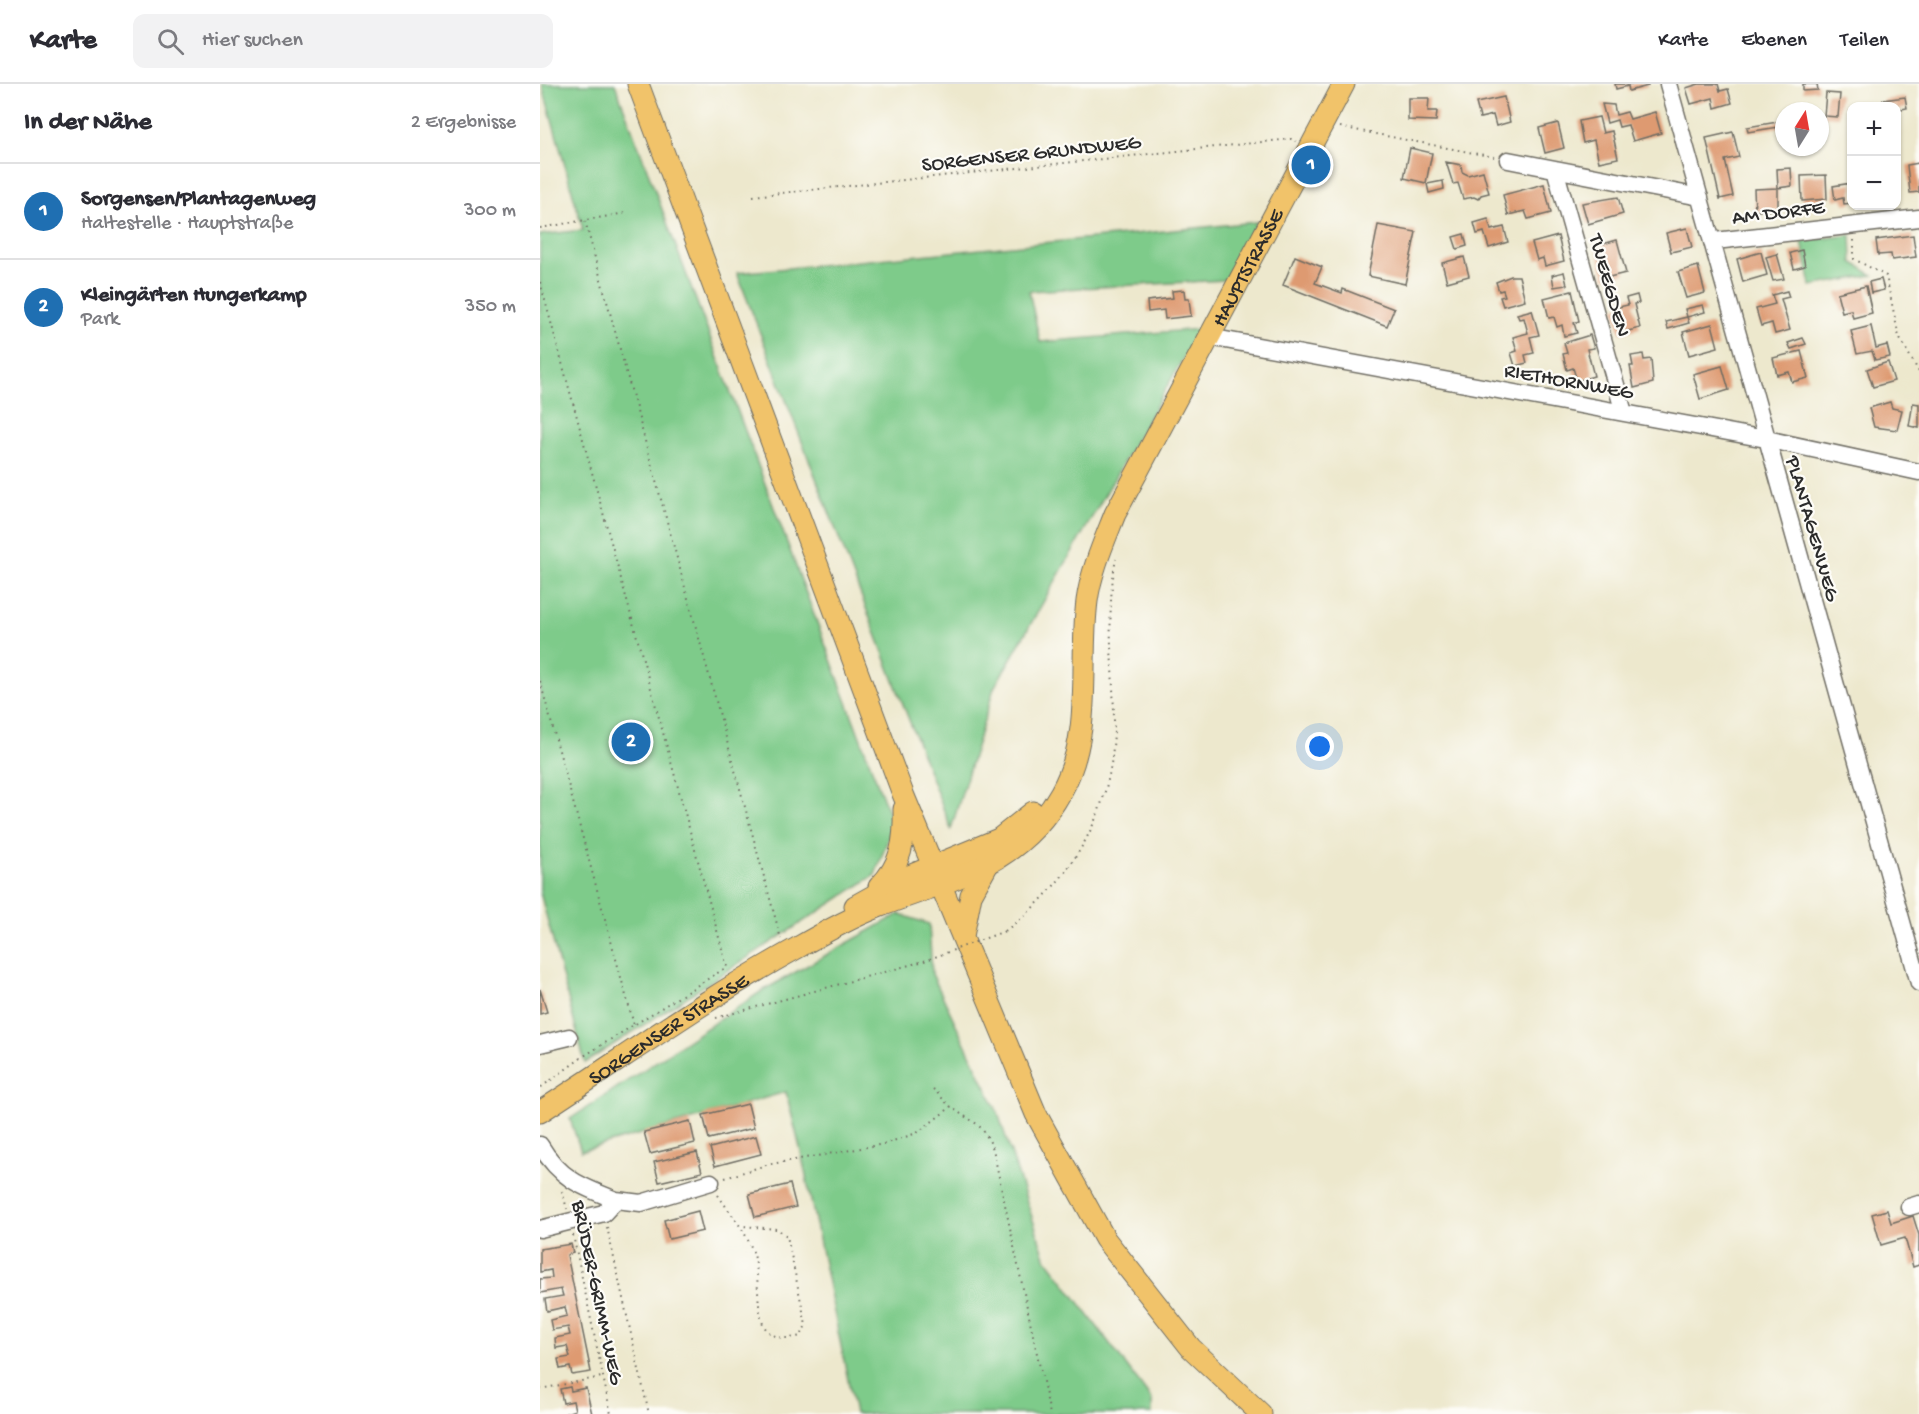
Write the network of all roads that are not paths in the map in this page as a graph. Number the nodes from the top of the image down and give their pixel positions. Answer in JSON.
{"nodes":[{"id":1,"x":638,"y":84,"type":"edge"},
{"id":2,"x":1344,"y":84,"type":"edge"},
{"id":3,"x":1668,"y":84,"type":"edge"},
{"id":4,"x":1508,"y":160,"type":"road end"},
{"id":5,"x":1555,"y":169,"type":"junction"},
{"id":6,"x":1700,"y":197,"type":"junction"},
{"id":7,"x":1919,"y":218,"type":"edge"},
{"id":8,"x":1715,"y":242,"type":"junction"},
{"id":9,"x":1209,"y":337,"type":"junction"},
{"id":10,"x":1624,"y":413,"type":"junction"},
{"id":11,"x":1766,"y":439,"type":"junction"},
{"id":12,"x":1919,"y":472,"type":"edge"},
{"id":13,"x":1084,"y":695,"type":"junction"},
{"id":14,"x":903,"y":794,"type":"junction"},
{"id":15,"x":933,"y":865,"type":"junction"},
{"id":16,"x":987,"y":866,"type":"junction"},
{"id":17,"x":941,"y":885,"type":"junction"},
{"id":18,"x":871,"y":895,"type":"junction"},
{"id":19,"x":963,"y":936,"type":"junction"},
{"id":20,"x":791,"y":951,"type":"junction"},
{"id":21,"x":1919,"y":983,"type":"edge"},
{"id":22,"x":569,"y":1037,"type":"dead end"},
{"id":23,"x":540,"y":1044,"type":"edge"},
{"id":24,"x":540,"y":1112,"type":"edge"},
{"id":25,"x":540,"y":1145,"type":"edge"},
{"id":26,"x":711,"y":1182,"type":"road end"},
{"id":27,"x":616,"y":1200,"type":"junction"},
{"id":28,"x":540,"y":1229,"type":"edge"},
{"id":29,"x":1262,"y":1414,"type":"edge"}],
"edges":[{"from":1,"to":14,"type":"main road"},
{"from":2,"to":9,"type":"main road","name":"HAUPTSTRASSE"},
{"from":3,"to":6,"type":"street","name":"PLANTAGENWEG"},
{"from":4,"to":5,"type":"street"},
{"from":5,"to":6,"type":"street"},
{"from":5,"to":10,"type":"street","name":"TWEEGDEN"},
{"from":6,"to":8,"type":"street","name":"PLANTAGENWEG"},
{"from":7,"to":8,"type":"street","name":"AM DORFE"},
{"from":8,"to":11,"type":"street","name":"PLANTAGENWEG"},
{"from":9,"to":10,"type":"street","name":"RIETHORNWEG"},
{"from":9,"to":13,"type":"main road","name":"HAUPTSTRASSE"},
{"from":10,"to":11,"type":"street","name":"RIETHORNWEG"},
{"from":11,"to":12,"type":"street","name":"RIETHORNWEG"},
{"from":11,"to":21,"type":"street","name":"PLANTAGENWEG"},
{"from":13,"to":15,"type":"main road"},
{"from":13,"to":16,"type":"main road"},
{"from":14,"to":15,"type":"main road"},
{"from":14,"to":18,"type":"main road"},
{"from":15,"to":17,"type":"main road"},
{"from":15,"to":18,"type":"main road"},
{"from":16,"to":17,"type":"main road"},
{"from":16,"to":19,"type":"main road"},
{"from":17,"to":19,"type":"main road"},
{"from":17,"to":20,"type":"main road"},
{"from":18,"to":20,"type":"main road"},
{"from":19,"to":29,"type":"main road"},
{"from":20,"to":24,"type":"main road","name":"SORGENSER STRASSE"},
{"from":22,"to":23,"type":"street"},
{"from":25,"to":27,"type":"street"},
{"from":26,"to":27,"type":"street"},
{"from":27,"to":28,"type":"street"}]}
